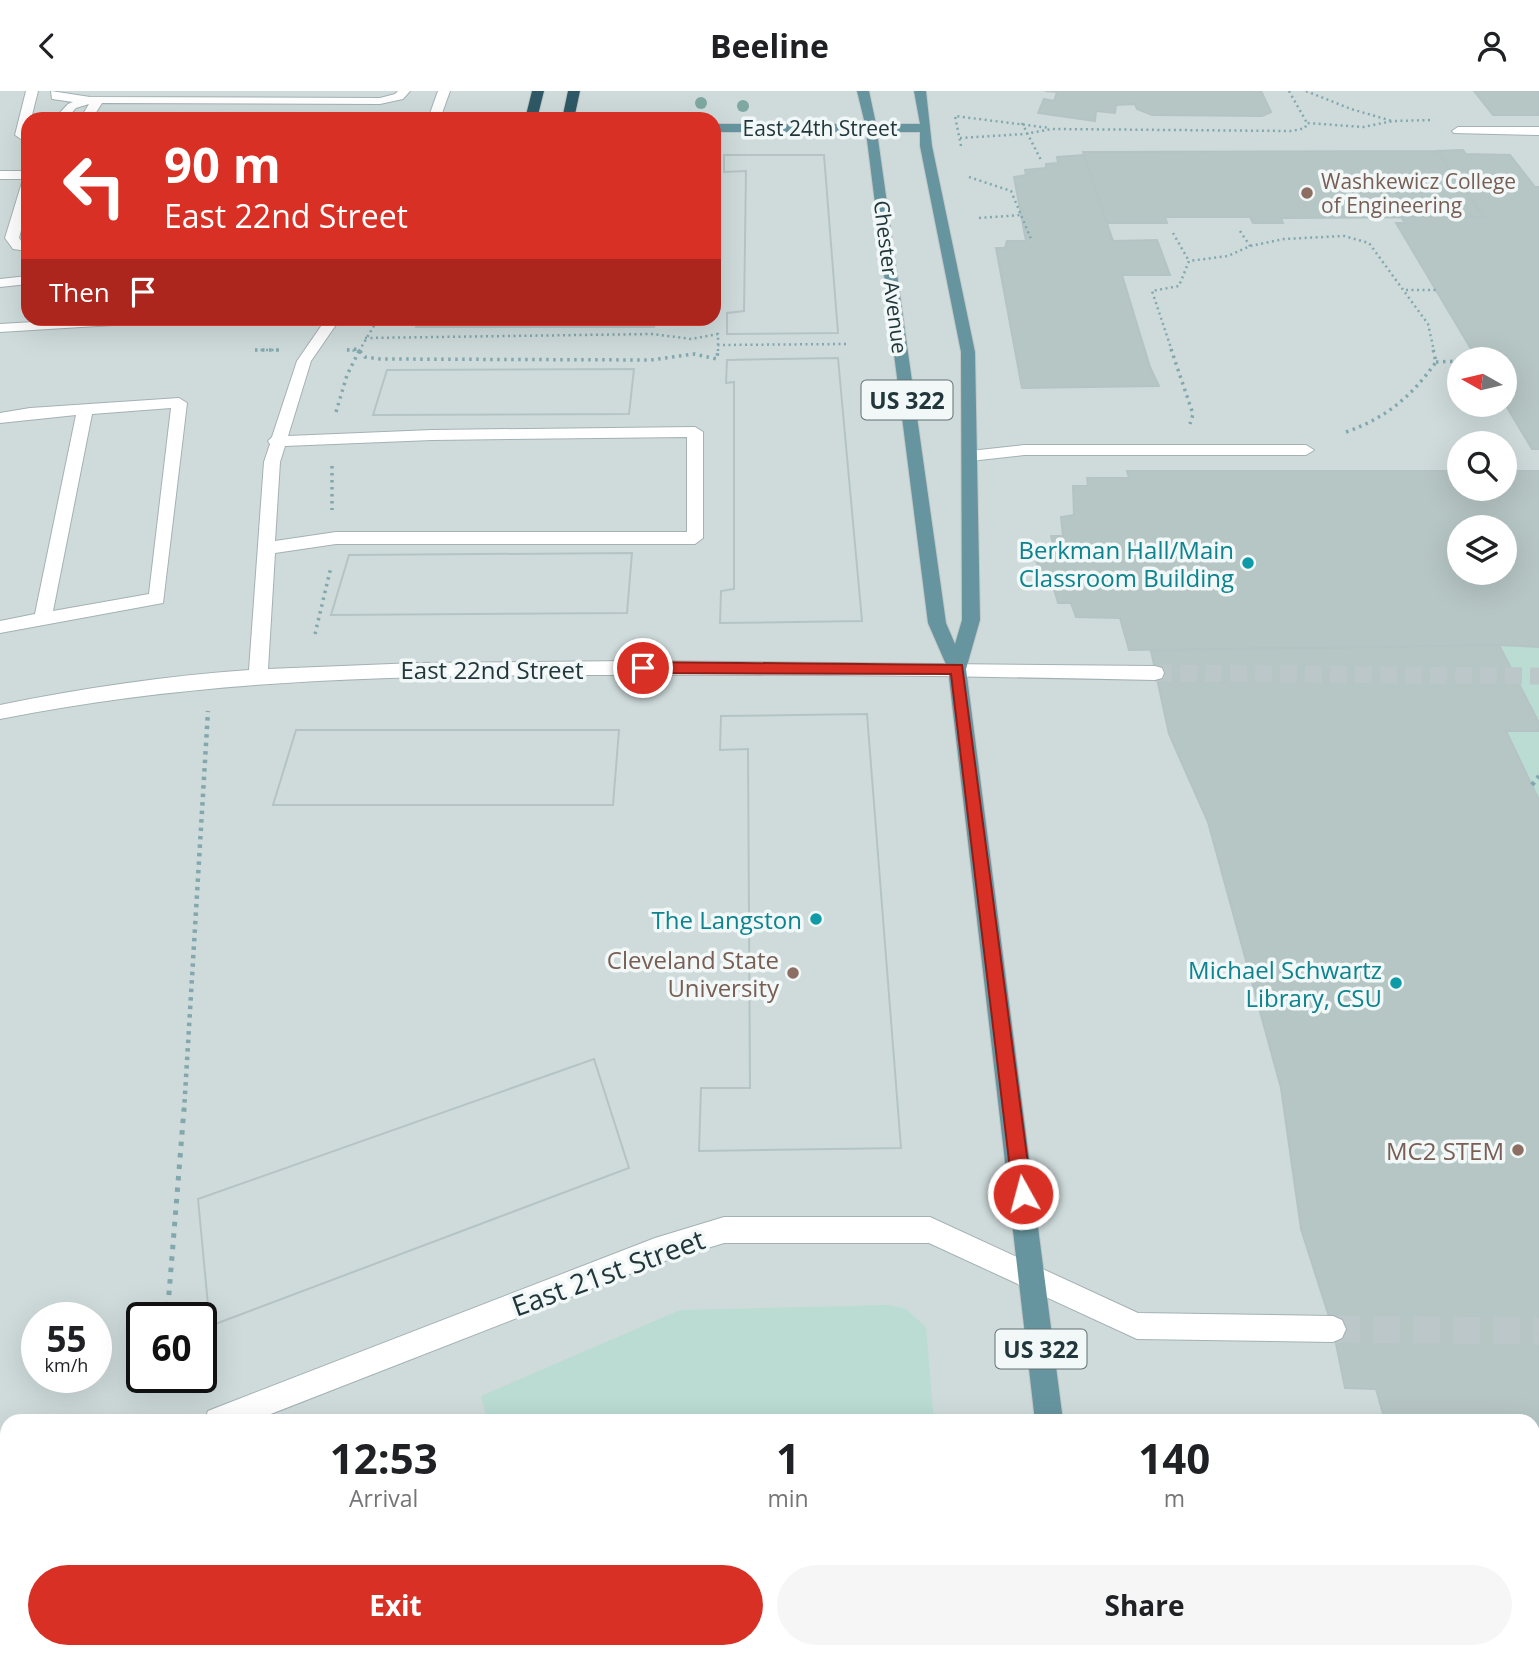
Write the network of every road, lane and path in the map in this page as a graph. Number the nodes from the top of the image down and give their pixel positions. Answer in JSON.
{"nodes":[{"id":1,"x":32,"y":91,"type":"edge"},
{"id":2,"x":57,"y":91,"type":"edge"},
{"id":3,"x":404,"y":91,"type":"edge"},
{"id":4,"x":444,"y":91,"type":"edge"},
{"id":5,"x":538,"y":91,"type":"edge"},
{"id":6,"x":574,"y":91,"type":"edge"},
{"id":7,"x":863,"y":91,"type":"edge"},
{"id":8,"x":920,"y":91,"type":"edge"},
{"id":9,"x":1289,"y":91,"type":"edge"},
{"id":10,"x":1306,"y":91,"type":"edge"},
{"id":11,"x":90,"y":100,"type":"junction"},
{"id":12,"x":26,"y":112,"type":"edge"},
{"id":13,"x":66,"y":112,"type":"edge"},
{"id":14,"x":91,"y":112,"type":"edge"},
{"id":15,"x":437,"y":112,"type":"edge"},
{"id":16,"x":533,"y":112,"type":"edge"},
{"id":17,"x":570,"y":112,"type":"edge"},
{"id":18,"x":1434,"y":120,"type":"dead end"},
{"id":19,"x":1393,"y":121,"type":"junction"},
{"id":20,"x":1022,"y":123,"type":"junction"},
{"id":21,"x":1307,"y":123,"type":"junction"},
{"id":22,"x":871,"y":127,"type":"junction"},
{"id":23,"x":721,"y":128,"type":"edge"},
{"id":24,"x":926,"y":128,"type":"junction"},
{"id":25,"x":1052,"y":129,"type":"junction"},
{"id":26,"x":1458,"y":131,"type":"dead end"},
{"id":27,"x":1539,"y":131,"type":"edge"},
{"id":28,"x":1026,"y":134,"type":"junction"},
{"id":29,"x":960,"y":138,"type":"junction"},
{"id":30,"x":961,"y":146,"type":"dead end"},
{"id":31,"x":1042,"y":162,"type":"dead end"},
{"id":32,"x":0,"y":175,"type":"edge"},
{"id":33,"x":21,"y":176,"type":"edge"},
{"id":34,"x":969,"y":177,"type":"dead end"},
{"id":35,"x":21,"y":203,"type":"edge"},
{"id":36,"x":1021,"y":215,"type":"junction"},
{"id":37,"x":979,"y":218,"type":"dead end"},
{"id":38,"x":1240,"y":231,"type":"dead end"},
{"id":39,"x":1173,"y":233,"type":"dead end"},
{"id":40,"x":1031,"y":239,"type":"dead end"},
{"id":41,"x":21,"y":246,"type":"edge"},
{"id":42,"x":1250,"y":246,"type":"junction"},
{"id":43,"x":1189,"y":261,"type":"junction"},
{"id":44,"x":21,"y":281,"type":"edge"},
{"id":45,"x":0,"y":283,"type":"edge"},
{"id":46,"x":1405,"y":290,"type":"junction"},
{"id":47,"x":1437,"y":290,"type":"dead end"},
{"id":48,"x":32,"y":326,"type":"edge"},
{"id":49,"x":328,"y":326,"type":"edge"},
{"id":50,"x":373,"y":326,"type":"edge"},
{"id":51,"x":0,"y":328,"type":"edge"},
{"id":52,"x":365,"y":338,"type":"junction"},
{"id":53,"x":847,"y":344,"type":"dead end"},
{"id":54,"x":718,"y":345,"type":"junction"},
{"id":55,"x":358,"y":349,"type":"junction"},
{"id":56,"x":1436,"y":362,"type":"junction"},
{"id":57,"x":1447,"y":362,"type":"edge"},
{"id":58,"x":85,"y":409,"type":"junction"},
{"id":59,"x":0,"y":418,"type":"edge"},
{"id":60,"x":1346,"y":432,"type":"dead end"},
{"id":61,"x":1187,"y":433,"type":"dead end"},
{"id":62,"x":332,"y":439,"type":"junction"},
{"id":63,"x":276,"y":441,"type":"junction"},
{"id":64,"x":1306,"y":450,"type":"dead end"},
{"id":65,"x":970,"y":456,"type":"junction"},
{"id":66,"x":332,"y":539,"type":"junction"},
{"id":67,"x":266,"y":548,"type":"junction"},
{"id":68,"x":43,"y":619,"type":"junction"},
{"id":69,"x":0,"y":627,"type":"edge"},
{"id":70,"x":315,"y":634,"type":"dead end"},
{"id":71,"x":957,"y":669,"type":"junction"},
{"id":72,"x":1155,"y":673,"type":"tunnel mouth"},
{"id":73,"x":258,"y":675,"type":"junction"},
{"id":74,"x":208,"y":710,"type":"dead end"},
{"id":75,"x":0,"y":712,"type":"edge"},
{"id":76,"x":1539,"y":776,"type":"edge"},
{"id":77,"x":1532,"y":785,"type":"dead end"},
{"id":78,"x":1032,"y":1276,"type":"junction"},
{"id":79,"x":168,"y":1302,"type":"edge"},
{"id":80,"x":1333,"y":1329,"type":"tunnel mouth"},
{"id":81,"x":236,"y":1414,"type":"edge"},
{"id":82,"x":1048,"y":1414,"type":"edge"}],
"edges":[{"from":1,"to":12,"type":"street"},
{"from":2,"to":11,"type":"street"},
{"from":3,"to":11,"type":"street"},
{"from":4,"to":15,"type":"street"},
{"from":5,"to":16,"type":"highway"},
{"from":6,"to":17,"type":"highway"},
{"from":7,"to":22,"type":"main road","name":"Chester Avenue","number":"US 322"},
{"from":8,"to":24,"type":"main road","name":"Chester Avenue","number":"US 322"},
{"from":9,"to":21,"type":"path"},
{"from":10,"to":19,"type":"path"},
{"from":11,"to":13,"type":"street"},
{"from":11,"to":14,"type":"street"},
{"from":18,"to":19,"type":"path"},
{"from":19,"to":21,"type":"path"},
{"from":20,"to":25,"type":"path"},
{"from":20,"to":28,"type":"path"},
{"from":20,"to":29,"type":"path"},
{"from":21,"to":25,"type":"path"},
{"from":22,"to":23,"type":"main road","name":"East 24th Street"},
{"from":22,"to":24,"type":"main road","name":"East 24th Street"},
{"from":22,"to":71,"type":"main road","name":"Chester Avenue","number":"US 322"},
{"from":24,"to":65,"type":"main road","name":"Chester Avenue","number":"US 322"},
{"from":25,"to":28,"type":"path"},
{"from":26,"to":27,"type":"street"},
{"from":28,"to":29,"type":"path"},
{"from":28,"to":31,"type":"path"},
{"from":29,"to":30,"type":"path"},
{"from":32,"to":33,"type":"street"},
{"from":34,"to":36,"type":"path"},
{"from":35,"to":41,"type":"street"},
{"from":36,"to":37,"type":"path"},
{"from":36,"to":40,"type":"path"},
{"from":38,"to":42,"type":"path"},
{"from":39,"to":43,"type":"path"},
{"from":42,"to":43,"type":"path"},
{"from":42,"to":46,"type":"path"},
{"from":43,"to":61,"type":"path"},
{"from":44,"to":45,"type":"street"},
{"from":46,"to":47,"type":"path"},
{"from":46,"to":56,"type":"path"},
{"from":48,"to":51,"type":"street"},
{"from":49,"to":63,"type":"street"},
{"from":50,"to":52,"type":"path"},
{"from":52,"to":54,"type":"path"},
{"from":52,"to":55,"type":"path"},
{"from":53,"to":54,"type":"path"},
{"from":54,"to":55,"type":"path"},
{"from":55,"to":62,"type":"path"},
{"from":56,"to":57,"type":"path"},
{"from":56,"to":60,"type":"path"},
{"from":58,"to":59,"type":"street"},
{"from":58,"to":68,"type":"street"},
{"from":58,"to":68,"type":"street"},
{"from":62,"to":63,"type":"street"},
{"from":62,"to":66,"type":"path"},
{"from":62,"to":66,"type":"street"},
{"from":63,"to":67,"type":"street"},
{"from":64,"to":65,"type":"street"},
{"from":65,"to":71,"type":"main road","name":"Chester Avenue","number":"US 322"},
{"from":66,"to":67,"type":"street"},
{"from":66,"to":70,"type":"path"},
{"from":67,"to":73,"type":"street"},
{"from":68,"to":69,"type":"street"},
{"from":71,"to":72,"type":"street","name":"East 22nd Street"},
{"from":71,"to":73,"type":"street","name":"East 22nd Street"},
{"from":71,"to":78,"type":"main road","name":"Chester Avenue","number":"US 322"},
{"from":73,"to":75,"type":"street","name":"East 22nd Street"},
{"from":74,"to":79,"type":"path"},
{"from":76,"to":77,"type":"path"},
{"from":78,"to":80,"type":"street","name":"East 21st Street"},
{"from":78,"to":81,"type":"street","name":"East 21st Street"},
{"from":78,"to":82,"type":"main road","name":"Chester Avenue","number":"US 322"}]}
